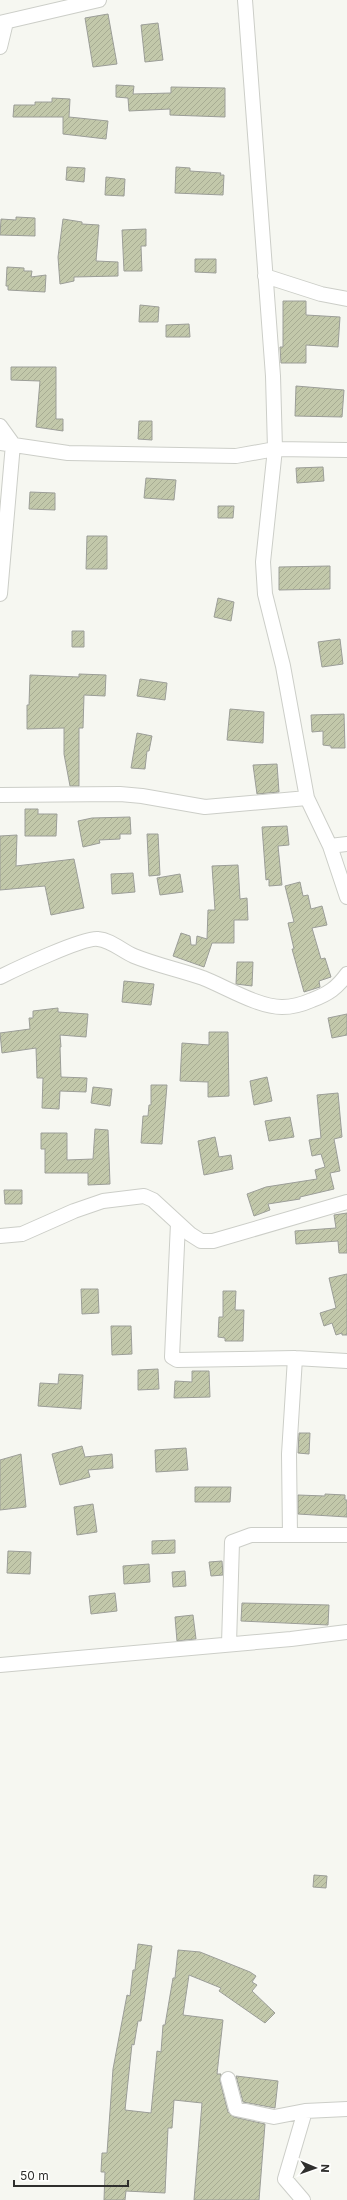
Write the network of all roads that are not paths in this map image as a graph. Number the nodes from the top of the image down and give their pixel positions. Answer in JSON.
{"nodes":[{"id":1,"x":99,"y":0,"type":"edge"},
{"id":2,"x":245,"y":0,"type":"edge"},
{"id":3,"x":3,"y":22,"type":"edge"},
{"id":4,"x":0,"y":48,"type":"edge"},
{"id":5,"x":265,"y":276,"type":"junction"},
{"id":6,"x":347,"y":299,"type":"edge"},
{"id":7,"x":0,"y":426,"type":"edge"},
{"id":8,"x":7,"y":444,"type":"edge"},
{"id":9,"x":275,"y":449,"type":"junction"},
{"id":10,"x":347,"y":450,"type":"edge"},
{"id":11,"x":0,"y":594,"type":"edge"},
{"id":12,"x":0,"y":795,"type":"edge"},
{"id":13,"x":307,"y":798,"type":"junction"},
{"id":14,"x":347,"y":844,"type":"edge"},
{"id":15,"x":330,"y":846,"type":"junction"},
{"id":16,"x":347,"y":897,"type":"edge"},
{"id":17,"x":347,"y":974,"type":"edge"},
{"id":18,"x":0,"y":977,"type":"edge"},
{"id":19,"x":347,"y":1202,"type":"edge"},
{"id":20,"x":178,"y":1224,"type":"junction"},
{"id":21,"x":0,"y":1236,"type":"edge"},
{"id":22,"x":295,"y":1358,"type":"junction"},
{"id":23,"x":347,"y":1361,"type":"edge"},
{"id":24,"x":290,"y":1535,"type":"junction"},
{"id":25,"x":347,"y":1535,"type":"edge"},
{"id":26,"x":347,"y":1632,"type":"edge"},
{"id":27,"x":229,"y":1644,"type":"junction"},
{"id":28,"x":0,"y":1665,"type":"edge"},
{"id":29,"x":228,"y":2079,"type":"dead end"},
{"id":30,"x":347,"y":2109,"type":"edge"},
{"id":31,"x":305,"y":2111,"type":"junction"},
{"id":32,"x":303,"y":2200,"type":"edge"}],
"edges":[{"from":1,"to":3,"type":"street"},
{"from":2,"to":5,"type":"street"},
{"from":3,"to":4,"type":"street"},
{"from":5,"to":6,"type":"street"},
{"from":5,"to":9,"type":"street"},
{"from":7,"to":8,"type":"street"},
{"from":8,"to":9,"type":"street"},
{"from":8,"to":11,"type":"street"},
{"from":9,"to":10,"type":"street"},
{"from":9,"to":13,"type":"street"},
{"from":12,"to":13,"type":"street"},
{"from":13,"to":15,"type":"street"},
{"from":14,"to":15,"type":"street"},
{"from":15,"to":16,"type":"street"},
{"from":17,"to":18,"type":"street"},
{"from":19,"to":20,"type":"street"},
{"from":20,"to":21,"type":"street"},
{"from":20,"to":22,"type":"street"},
{"from":22,"to":23,"type":"street"},
{"from":22,"to":24,"type":"street"},
{"from":24,"to":25,"type":"street"},
{"from":24,"to":27,"type":"street"},
{"from":26,"to":27,"type":"street"},
{"from":27,"to":28,"type":"street"},
{"from":29,"to":31,"type":"street"},
{"from":30,"to":31,"type":"street"},
{"from":31,"to":32,"type":"street"}]}
